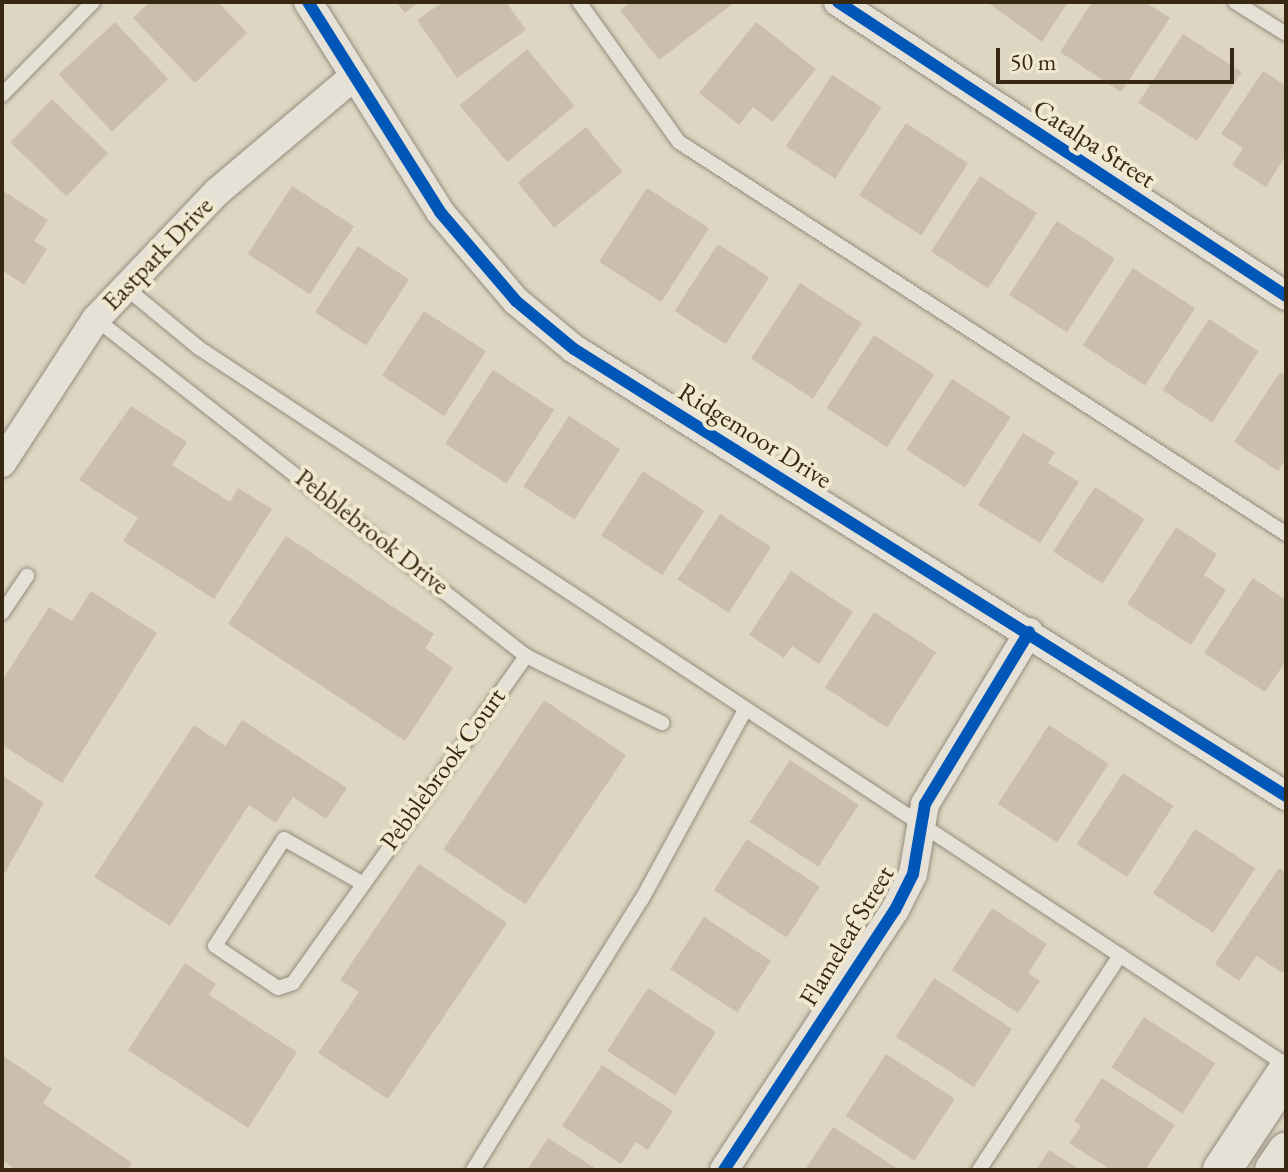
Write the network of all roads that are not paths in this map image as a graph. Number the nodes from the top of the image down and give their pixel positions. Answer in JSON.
{"nodes":[{"id":1,"x":93,"y":2,"type":"edge"},
{"id":2,"x":308,"y":2,"type":"edge"},
{"id":3,"x":579,"y":2,"type":"edge"},
{"id":4,"x":838,"y":2,"type":"edge"},
{"id":5,"x":1235,"y":2,"type":"edge"},
{"id":6,"x":1286,"y":34,"type":"edge"},
{"id":7,"x":352,"y":78,"type":"junction"},
{"id":8,"x":2,"y":95,"type":"edge"},
{"id":9,"x":125,"y":287,"type":"junction"},
{"id":10,"x":1286,"y":296,"type":"edge"},
{"id":11,"x":96,"y":319,"type":"junction"},
{"id":12,"x":2,"y":463,"type":"edge"},
{"id":13,"x":1286,"y":534,"type":"edge"},
{"id":14,"x":27,"y":576,"type":"dead end"},
{"id":15,"x":2,"y":613,"type":"edge"},
{"id":16,"x":1029,"y":632,"type":"junction"},
{"id":17,"x":526,"y":656,"type":"junction"},
{"id":18,"x":745,"y":710,"type":"junction"},
{"id":19,"x":662,"y":723,"type":"dead end"},
{"id":20,"x":1286,"y":796,"type":"edge"},
{"id":21,"x":921,"y":824,"type":"junction"},
{"id":22,"x":360,"y":882,"type":"junction"},
{"id":23,"x":1120,"y":955,"type":"junction"},
{"id":24,"x":1286,"y":1065,"type":"edge"},
{"id":25,"x":1286,"y":1073,"type":"edge"},
{"id":26,"x":1286,"y":1152,"type":"edge"},
{"id":27,"x":1230,"y":1158,"type":"edge"},
{"id":28,"x":473,"y":1170,"type":"edge"},
{"id":29,"x":724,"y":1170,"type":"edge"},
{"id":30,"x":979,"y":1170,"type":"edge"},
{"id":31,"x":1274,"y":1170,"type":"edge"}],
"edges":[{"from":1,"to":8,"type":"lane"},
{"from":2,"to":7,"type":"street","name":"Ridgemoor Drive"},
{"from":3,"to":13,"type":"lane"},
{"from":4,"to":10,"type":"street","name":"Catalpa Street"},
{"from":5,"to":6,"type":"lane"},
{"from":7,"to":9,"type":"street","name":"Eastpark Drive"},
{"from":7,"to":16,"type":"street","name":"Ridgemoor Drive"},
{"from":9,"to":11,"type":"street","name":"Eastpark Drive"},
{"from":9,"to":18,"type":"lane"},
{"from":11,"to":12,"type":"street","name":"Eastpark Drive"},
{"from":11,"to":17,"type":"lane","name":"Pebblebrook Drive"},
{"from":14,"to":15,"type":"lane"},
{"from":16,"to":20,"type":"street","name":"Ridgemoor Drive"},
{"from":16,"to":21,"type":"street","name":"Flameleaf Street"},
{"from":17,"to":19,"type":"lane","name":"Pebblebrook Drive"},
{"from":17,"to":22,"type":"lane","name":"Pebblebrook Court"},
{"from":18,"to":21,"type":"lane"},
{"from":18,"to":28,"type":"lane"},
{"from":21,"to":23,"type":"lane"},
{"from":21,"to":29,"type":"street","name":"Flameleaf Street"},
{"from":22,"to":22,"type":"lane","name":"Pebblebrook Court"},
{"from":23,"to":24,"type":"lane"},
{"from":23,"to":30,"type":"lane"},
{"from":25,"to":27,"type":"street"},
{"from":26,"to":31,"type":"street"},
{"from":27,"to":31,"type":"street"}]}
